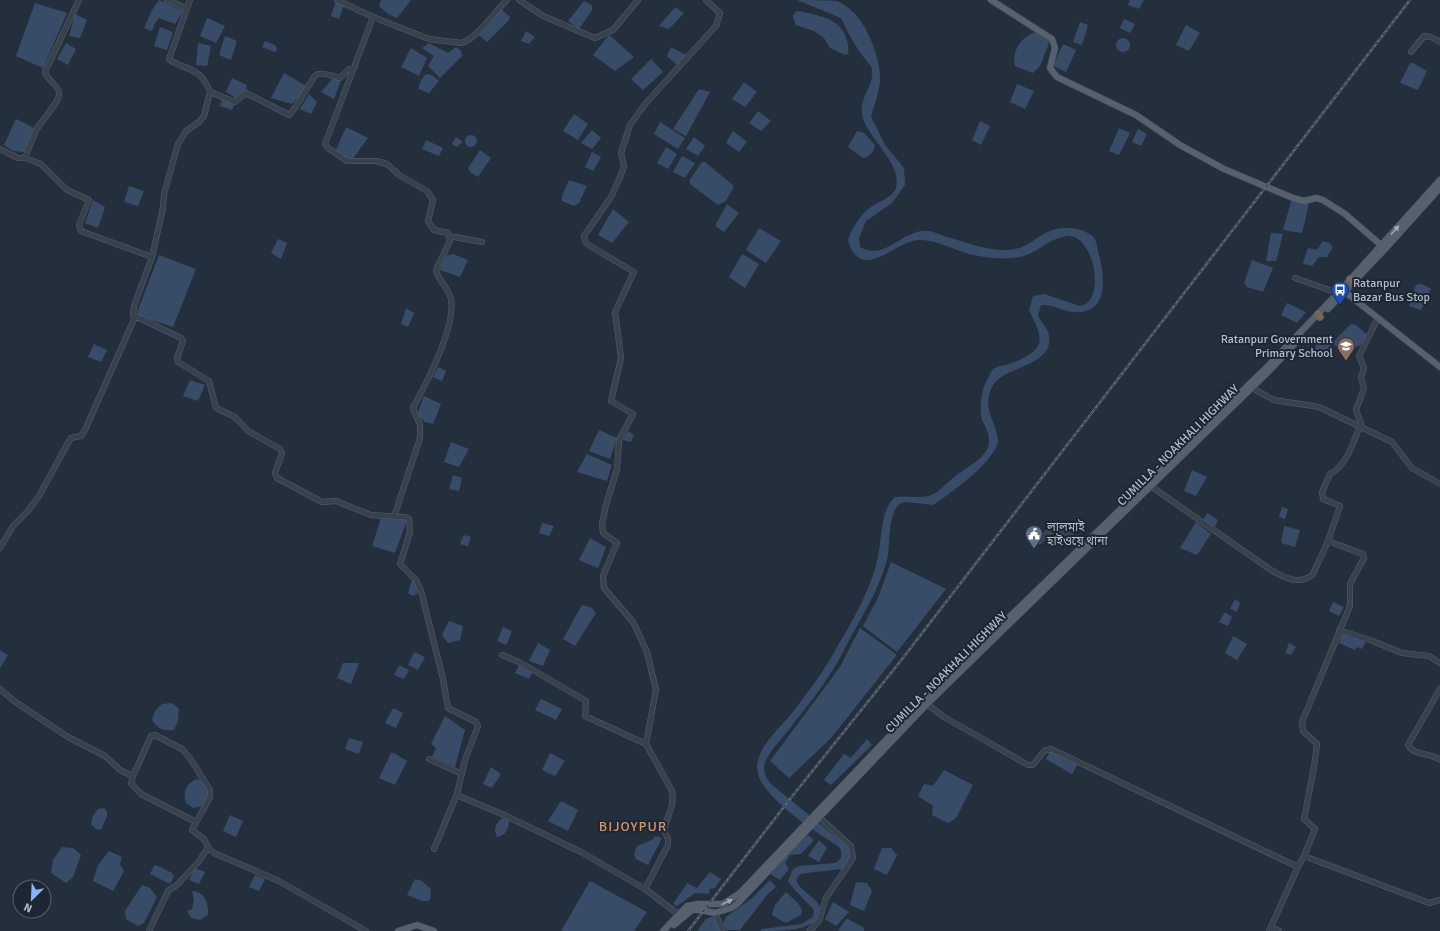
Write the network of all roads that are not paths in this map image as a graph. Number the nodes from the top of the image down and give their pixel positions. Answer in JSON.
{"nodes":[{"id":1,"x":79,"y":0,"type":"edge"},
{"id":2,"x":167,"y":0,"type":"edge"},
{"id":3,"x":190,"y":0,"type":"edge"},
{"id":4,"x":337,"y":0,"type":"edge"},
{"id":5,"x":507,"y":0,"type":"edge"},
{"id":6,"x":519,"y":0,"type":"edge"},
{"id":7,"x":638,"y":0,"type":"edge"},
{"id":8,"x":706,"y":0,"type":"edge"},
{"id":9,"x":990,"y":0,"type":"edge"},
{"id":10,"x":186,"y":8,"type":"junction"},
{"id":11,"x":373,"y":18,"type":"junction"},
{"id":12,"x":1440,"y":42,"type":"edge"},
{"id":13,"x":1411,"y":52,"type":"dead end"},
{"id":14,"x":355,"y":67,"type":"junction"},
{"id":15,"x":210,"y":92,"type":"junction"},
{"id":16,"x":0,"y":149,"type":"edge"},
{"id":17,"x":25,"y":158,"type":"junction"},
{"id":18,"x":1440,"y":180,"type":"edge"},
{"id":19,"x":1440,"y":188,"type":"edge"},
{"id":20,"x":449,"y":236,"type":"junction"},
{"id":21,"x":482,"y":242,"type":"dead end"},
{"id":22,"x":1381,"y":245,"type":"junction"},
{"id":23,"x":152,"y":257,"type":"junction"},
{"id":24,"x":1295,"y":278,"type":"dead end"},
{"id":25,"x":1352,"y":281,"type":"junction"},
{"id":26,"x":1338,"y":292,"type":"junction"},
{"id":27,"x":1345,"y":292,"type":"junction"},
{"id":28,"x":1319,"y":316,"type":"junction"},
{"id":29,"x":135,"y":317,"type":"junction"},
{"id":30,"x":1378,"y":318,"type":"junction"},
{"id":31,"x":1440,"y":367,"type":"edge"},
{"id":32,"x":1252,"y":388,"type":"junction"},
{"id":33,"x":1359,"y":427,"type":"junction"},
{"id":34,"x":1440,"y":484,"type":"edge"},
{"id":35,"x":1152,"y":487,"type":"junction"},
{"id":36,"x":394,"y":517,"type":"junction"},
{"id":37,"x":1039,"y":541,"type":"dead end"},
{"id":38,"x":1328,"y":541,"type":"junction"},
{"id":39,"x":1086,"y":545,"type":"junction"},
{"id":40,"x":0,"y":548,"type":"edge"},
{"id":41,"x":1339,"y":630,"type":"junction"},
{"id":42,"x":502,"y":655,"type":"dead end"},
{"id":43,"x":1440,"y":663,"type":"edge"},
{"id":44,"x":960,"y":670,"type":"junction"},
{"id":45,"x":1440,"y":688,"type":"edge"},
{"id":46,"x":0,"y":689,"type":"edge"},
{"id":47,"x":927,"y":704,"type":"junction"},
{"id":48,"x":646,"y":744,"type":"junction"},
{"id":49,"x":429,"y":759,"type":"dead end"},
{"id":50,"x":1440,"y":760,"type":"edge"},
{"id":51,"x":462,"y":774,"type":"junction"},
{"id":52,"x":133,"y":776,"type":"junction"},
{"id":53,"x":457,"y":794,"type":"junction"},
{"id":54,"x":817,"y":816,"type":"junction"},
{"id":55,"x":196,"y":822,"type":"junction"},
{"id":56,"x":208,"y":847,"type":"junction"},
{"id":57,"x":434,"y":849,"type":"dead end"},
{"id":58,"x":1304,"y":856,"type":"junction"},
{"id":59,"x":772,"y":863,"type":"junction"},
{"id":60,"x":1298,"y":867,"type":"junction"},
{"id":61,"x":645,"y":888,"type":"junction"},
{"id":62,"x":1440,"y":900,"type":"edge"},
{"id":63,"x":715,"y":912,"type":"junction"},
{"id":64,"x":681,"y":914,"type":"junction"},
{"id":65,"x":1270,"y":929,"type":"edge"},
{"id":66,"x":149,"y":931,"type":"edge"},
{"id":67,"x":366,"y":931,"type":"edge"},
{"id":68,"x":398,"y":931,"type":"edge"},
{"id":69,"x":434,"y":931,"type":"edge"},
{"id":70,"x":663,"y":931,"type":"edge"},
{"id":71,"x":668,"y":931,"type":"edge"},
{"id":72,"x":723,"y":931,"type":"edge"},
{"id":73,"x":809,"y":931,"type":"edge"},
{"id":74,"x":1279,"y":931,"type":"edge"}],
"edges":[{"from":1,"to":17,"type":"street"},
{"from":2,"to":10,"type":"street"},
{"from":3,"to":10,"type":"street"},
{"from":4,"to":11,"type":"street"},
{"from":5,"to":11,"type":"street"},
{"from":6,"to":7,"type":"street"},
{"from":8,"to":48,"type":"street"},
{"from":9,"to":22,"type":"main road"},
{"from":10,"to":15,"type":"street"},
{"from":11,"to":14,"type":"street"},
{"from":12,"to":13,"type":"street"},
{"from":14,"to":15,"type":"street"},
{"from":14,"to":20,"type":"street"},
{"from":15,"to":23,"type":"street"},
{"from":16,"to":17,"type":"street"},
{"from":17,"to":23,"type":"street"},
{"from":22,"to":18,"type":"main road","one_way":true},
{"from":19,"to":25,"type":"main road","name":"CUMILLA - NOAKHALI HIGHWAY"},
{"from":20,"to":21,"type":"street"},
{"from":20,"to":36,"type":"street"},
{"from":22,"to":25,"type":"main road"},
{"from":23,"to":29,"type":"street"},
{"from":24,"to":26,"type":"street"},
{"from":25,"to":26,"type":"main road"},
{"from":25,"to":27,"type":"main road","name":"CUMILLA - NOAKHALI HIGHWAY"},
{"from":26,"to":28,"type":"main road"},
{"from":27,"to":28,"type":"main road","name":"CUMILLA - NOAKHALI HIGHWAY"},
{"from":27,"to":30,"type":"main road"},
{"from":28,"to":32,"type":"main road","name":"CUMILLA - NOAKHALI HIGHWAY"},
{"from":28,"to":39,"type":"main road"},
{"from":29,"to":36,"type":"street"},
{"from":29,"to":40,"type":"street"},
{"from":30,"to":31,"type":"main road"},
{"from":30,"to":33,"type":"street"},
{"from":32,"to":33,"type":"street"},
{"from":32,"to":35,"type":"main road","name":"CUMILLA - NOAKHALI HIGHWAY"},
{"from":33,"to":34,"type":"street"},
{"from":33,"to":38,"type":"street"},
{"from":35,"to":38,"type":"street"},
{"from":35,"to":44,"type":"main road","name":"CUMILLA - NOAKHALI HIGHWAY"},
{"from":36,"to":51,"type":"street"},
{"from":37,"to":39,"type":"street"},
{"from":38,"to":41,"type":"street"},
{"from":39,"to":44,"type":"main road"},
{"from":41,"to":43,"type":"street"},
{"from":41,"to":58,"type":"street"},
{"from":42,"to":48,"type":"street"},
{"from":44,"to":47,"type":"main road","name":"CUMILLA - NOAKHALI HIGHWAY"},
{"from":44,"to":54,"type":"main road"},
{"from":45,"to":50,"type":"street"},
{"from":46,"to":52,"type":"street"},
{"from":47,"to":54,"type":"main road","name":"CUMILLA - NOAKHALI HIGHWAY"},
{"from":47,"to":60,"type":"street"},
{"from":48,"to":61,"type":"street"},
{"from":49,"to":51,"type":"street"},
{"from":51,"to":53,"type":"street"},
{"from":52,"to":55,"type":"street"},
{"from":52,"to":55,"type":"street"},
{"from":53,"to":57,"type":"street"},
{"from":53,"to":61,"type":"street"},
{"from":54,"to":59,"type":"main road","name":"CUMILLA - NOAKHALI HIGHWAY"},
{"from":54,"to":73,"type":"street"},
{"from":55,"to":56,"type":"street"},
{"from":56,"to":66,"type":"street"},
{"from":56,"to":67,"type":"street"},
{"from":58,"to":60,"type":"street"},
{"from":58,"to":62,"type":"street"},
{"from":59,"to":63,"type":"main road"},
{"from":64,"to":59,"type":"main road","one_way":true},
{"from":60,"to":65,"type":"street"},
{"from":61,"to":64,"type":"street"},
{"from":63,"to":64,"type":"main road"},
{"from":63,"to":72,"type":"street"},
{"from":64,"to":70,"type":"main road"},
{"from":64,"to":71,"type":"main road"},
{"from":65,"to":74,"type":"street"},
{"from":68,"to":69,"type":"main road"}]}
